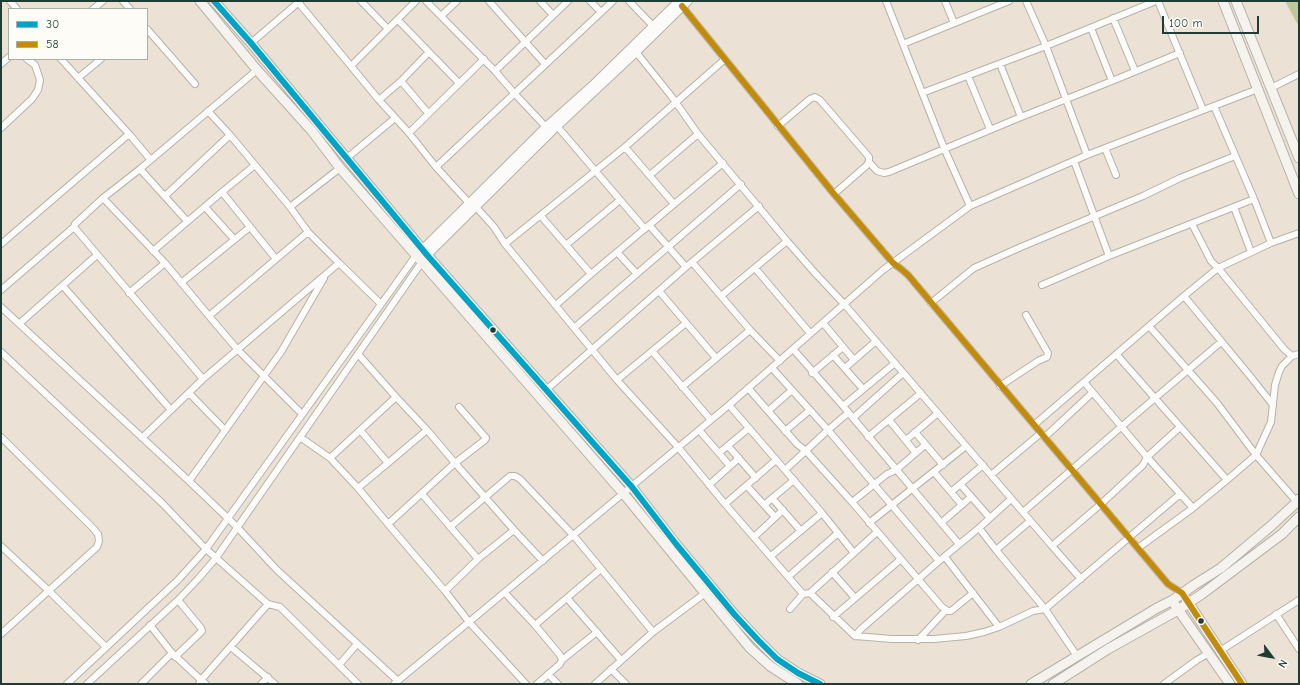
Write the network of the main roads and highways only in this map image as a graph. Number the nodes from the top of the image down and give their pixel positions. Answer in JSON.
{"nodes":[{"id":1,"x":200,"y":1,"type":"edge"},
{"id":2,"x":214,"y":1,"type":"edge"},
{"id":3,"x":1224,"y":1,"type":"edge"},
{"id":4,"x":1236,"y":1,"type":"edge"},
{"id":5,"x":1299,"y":158,"type":"edge"},
{"id":6,"x":1299,"y":194,"type":"edge"},
{"id":7,"x":422,"y":255,"type":"junction"},
{"id":8,"x":1298,"y":500,"type":"edge"},
{"id":9,"x":1299,"y":517,"type":"edge"},
{"id":10,"x":1182,"y":593,"type":"junction"},
{"id":11,"x":1173,"y":600,"type":"junction"},
{"id":12,"x":1189,"y":603,"type":"junction"},
{"id":13,"x":1178,"y":610,"type":"junction"},
{"id":14,"x":1057,"y":683,"type":"edge"},
{"id":15,"x":798,"y":684,"type":"edge"},
{"id":16,"x":820,"y":684,"type":"edge"},
{"id":17,"x":1031,"y":684,"type":"edge"},
{"id":18,"x":1230,"y":684,"type":"edge"},
{"id":19,"x":1242,"y":684,"type":"edge"}],
"edges":[{"from":1,"to":7,"type":"main road"},
{"from":2,"to":7,"type":"main road"},
{"from":3,"to":6,"type":"main road"},
{"from":4,"to":5,"type":"main road"},
{"from":7,"to":15,"type":"main road"},
{"from":7,"to":16,"type":"main road"},
{"from":8,"to":10,"type":"main road"},
{"from":9,"to":12,"type":"main road"},
{"from":10,"to":11,"type":"main road"},
{"from":10,"to":12,"type":"main road"},
{"from":11,"to":13,"type":"main road"},
{"from":11,"to":17,"type":"main road"},
{"from":12,"to":13,"type":"main road"},
{"from":12,"to":19,"type":"main road"},
{"from":13,"to":14,"type":"main road"},
{"from":13,"to":18,"type":"main road"}]}
